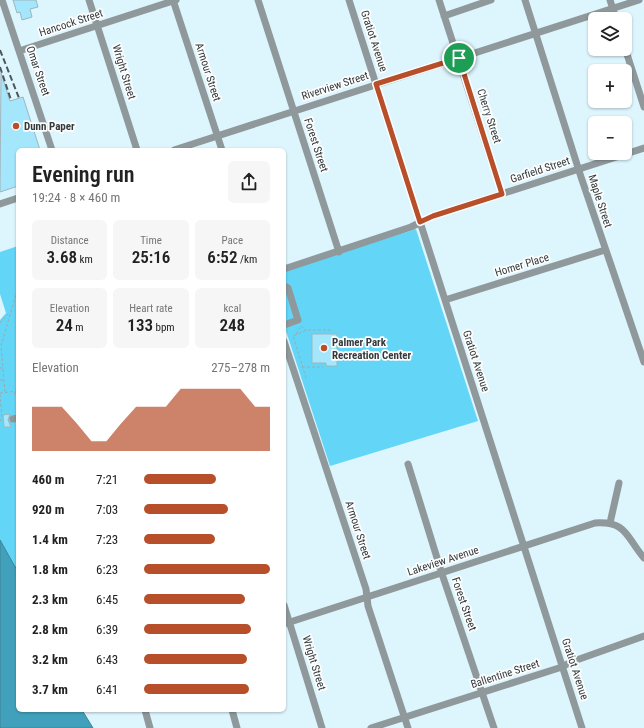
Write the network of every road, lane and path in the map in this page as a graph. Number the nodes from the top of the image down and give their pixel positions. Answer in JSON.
{"nodes":[{"id":1,"x":2,"y":0,"type":"edge"},
{"id":2,"x":89,"y":0,"type":"edge"},
{"id":3,"x":174,"y":0,"type":"edge"},
{"id":4,"x":258,"y":0,"type":"edge"},
{"id":5,"x":349,"y":0,"type":"edge"},
{"id":6,"x":439,"y":0,"type":"edge"},
{"id":7,"x":491,"y":0,"type":"edge"},
{"id":8,"x":524,"y":0,"type":"edge"},
{"id":9,"x":610,"y":0,"type":"edge"},
{"id":10,"x":639,"y":0,"type":"edge"},
{"id":11,"x":482,"y":1,"type":"edge"},
{"id":12,"x":612,"y":9,"type":"junction"},
{"id":13,"x":613,"y":12,"type":"edge"},
{"id":14,"x":444,"y":16,"type":"junction"},
{"id":15,"x":98,"y":26,"type":"junction"},
{"id":16,"x":536,"y":34,"type":"junction"},
{"id":17,"x":19,"y":52,"type":"junction"},
{"id":18,"x":628,"y":56,"type":"edge"},
{"id":19,"x":459,"y":58,"type":"junction"},
{"id":20,"x":376,"y":84,"type":"junction"},
{"id":21,"x":644,"y":107,"type":"edge"},
{"id":22,"x":294,"y":111,"type":"junction"},
{"id":23,"x":218,"y":137,"type":"junction"},
{"id":24,"x":51,"y":148,"type":"edge"},
{"id":25,"x":136,"y":148,"type":"edge"},
{"id":26,"x":181,"y":148,"type":"edge"},
{"id":27,"x":221,"y":148,"type":"edge"},
{"id":28,"x":644,"y":148,"type":"edge"},
{"id":29,"x":579,"y":169,"type":"junction"},
{"id":30,"x":502,"y":194,"type":"junction"},
{"id":31,"x":16,"y":199,"type":"edge"},
{"id":32,"x":0,"y":204,"type":"edge"},
{"id":33,"x":420,"y":222,"type":"junction"},
{"id":34,"x":605,"y":250,"type":"junction"},
{"id":35,"x":339,"y":252,"type":"junction"},
{"id":36,"x":286,"y":268,"type":"edge"},
{"id":37,"x":286,"y":287,"type":"edge"},
{"id":38,"x":16,"y":293,"type":"edge"},
{"id":39,"x":445,"y":300,"type":"junction"},
{"id":40,"x":10,"y":312,"type":"junction"},
{"id":41,"x":0,"y":323,"type":"edge"},
{"id":42,"x":286,"y":324,"type":"edge"},
{"id":43,"x":301,"y":326,"type":"dead end"},
{"id":44,"x":331,"y":330,"type":"dead end"},
{"id":45,"x":296,"y":335,"type":"junction"},
{"id":46,"x":286,"y":347,"type":"edge"},
{"id":47,"x":1,"y":359,"type":"edge"},
{"id":48,"x":644,"y":362,"type":"edge"},
{"id":49,"x":302,"y":367,"type":"junction"},
{"id":50,"x":324,"y":367,"type":"dead end"},
{"id":51,"x":0,"y":368,"type":"edge"},
{"id":52,"x":3,"y":368,"type":"junction"},
{"id":53,"x":306,"y":378,"type":"dead end"},
{"id":54,"x":0,"y":380,"type":"edge"},
{"id":55,"x":4,"y":380,"type":"junction"},
{"id":56,"x":15,"y":392,"type":"joint"},
{"id":57,"x":0,"y":393,"type":"edge"},
{"id":58,"x":5,"y":393,"type":"junction"},
{"id":59,"x":15,"y":396,"type":"dead end"},
{"id":60,"x":0,"y":421,"type":"edge"},
{"id":61,"x":408,"y":464,"type":"dead end"},
{"id":62,"x":619,"y":483,"type":"dead end"},
{"id":63,"x":610,"y":522,"type":"junction"},
{"id":64,"x":524,"y":546,"type":"junction"},
{"id":65,"x":644,"y":558,"type":"edge"},
{"id":66,"x":442,"y":574,"type":"junction"},
{"id":67,"x":367,"y":597,"type":"junction"},
{"id":68,"x":287,"y":623,"type":"edge"},
{"id":69,"x":644,"y":636,"type":"edge"},
{"id":70,"x":562,"y":667,"type":"junction"},
{"id":71,"x":482,"y":693,"type":"junction"},
{"id":72,"x":146,"y":712,"type":"edge"},
{"id":73,"x":233,"y":712,"type":"edge"},
{"id":74,"x":404,"y":717,"type":"junction"},
{"id":75,"x":150,"y":728,"type":"edge"},
{"id":76,"x":237,"y":728,"type":"edge"},
{"id":77,"x":322,"y":728,"type":"edge"},
{"id":78,"x":371,"y":728,"type":"edge"},
{"id":79,"x":408,"y":728,"type":"edge"},
{"id":80,"x":494,"y":728,"type":"edge"},
{"id":81,"x":582,"y":728,"type":"edge"}],
"edges":[{"from":1,"to":17,"type":"street","name":"Omar Street"},
{"from":2,"to":15,"type":"street","name":"Wright Street"},
{"from":3,"to":15,"type":"street","name":"Hancock Street"},
{"from":3,"to":23,"type":"street","name":"Armour Street"},
{"from":4,"to":22,"type":"street","name":"Forest Street"},
{"from":5,"to":20,"type":"street","name":"Gratiot Avenue"},
{"from":6,"to":14,"type":"street","name":"Cherry Street"},
{"from":7,"to":11,"type":"street"},
{"from":8,"to":16,"type":"street","name":"Maple Street"},
{"from":9,"to":12,"type":"street"},
{"from":10,"to":12,"type":"street","name":"Riverview Street"},
{"from":11,"to":14,"type":"street"},
{"from":12,"to":13,"type":"street"},
{"from":12,"to":16,"type":"street","name":"Riverview Street"},
{"from":14,"to":19,"type":"street","name":"Cherry Street"},
{"from":15,"to":17,"type":"street","name":"Hancock Street"},
{"from":15,"to":25,"type":"street","name":"Wright Street"},
{"from":16,"to":19,"type":"street","name":"Riverview Street"},
{"from":16,"to":29,"type":"street","name":"Maple Street"},
{"from":17,"to":24,"type":"street","name":"Omar Street"},
{"from":18,"to":21,"type":"street"},
{"from":19,"to":20,"type":"street","name":"Riverview Street"},
{"from":19,"to":30,"type":"street","name":"Cherry Street"},
{"from":20,"to":22,"type":"street","name":"Riverview Street"},
{"from":20,"to":33,"type":"street","name":"Gratiot Avenue"},
{"from":22,"to":23,"type":"street","name":"Riverview Street"},
{"from":22,"to":35,"type":"street","name":"Forest Street"},
{"from":23,"to":26,"type":"street","name":"Riverview Street"},
{"from":23,"to":27,"type":"street","name":"Armour Street"},
{"from":28,"to":29,"type":"street","name":"Garfield Street"},
{"from":29,"to":30,"type":"street","name":"Garfield Street"},
{"from":29,"to":34,"type":"street","name":"Maple Street"},
{"from":30,"to":33,"type":"street","name":"Garfield Street"},
{"from":31,"to":32,"type":"street"},
{"from":33,"to":35,"type":"street","name":"Garfield Street"},
{"from":33,"to":39,"type":"street","name":"Gratiot Avenue"},
{"from":34,"to":39,"type":"street","name":"Homer Place"},
{"from":34,"to":48,"type":"street","name":"Maple Street"},
{"from":35,"to":36,"type":"street","name":"Garfield Street"},
{"from":37,"to":42,"type":"street"},
{"from":38,"to":40,"type":"path"},
{"from":39,"to":64,"type":"street","name":"Gratiot Avenue"},
{"from":40,"to":41,"type":"path"},
{"from":40,"to":47,"type":"path"},
{"from":43,"to":45,"type":"path"},
{"from":44,"to":45,"type":"path"},
{"from":45,"to":49,"type":"path"},
{"from":46,"to":67,"type":"street","name":"Armour Street"},
{"from":47,"to":52,"type":"path"},
{"from":49,"to":50,"type":"path"},
{"from":49,"to":53,"type":"path"},
{"from":51,"to":52,"type":"path"},
{"from":52,"to":55,"type":"path"},
{"from":54,"to":55,"type":"path"},
{"from":55,"to":58,"type":"path"},
{"from":56,"to":58,"type":"path"},
{"from":56,"to":59,"type":"path"},
{"from":57,"to":58,"type":"path"},
{"from":57,"to":60,"type":"path"},
{"from":61,"to":66,"type":"street","name":"Forest Street"},
{"from":62,"to":63,"type":"street"},
{"from":63,"to":64,"type":"street","name":"Lakeview Avenue"},
{"from":63,"to":65,"type":"street"},
{"from":64,"to":66,"type":"street","name":"Lakeview Avenue"},
{"from":64,"to":70,"type":"street","name":"Gratiot Avenue"},
{"from":66,"to":67,"type":"street","name":"Lakeview Avenue"},
{"from":66,"to":71,"type":"street","name":"Forest Street"},
{"from":67,"to":68,"type":"street","name":"Lakeview Avenue"},
{"from":67,"to":74,"type":"street","name":"Armour Street"},
{"from":68,"to":77,"type":"street","name":"Wright Street"},
{"from":69,"to":70,"type":"street","name":"Ballentine Street"},
{"from":70,"to":71,"type":"street","name":"Ballentine Street"},
{"from":70,"to":81,"type":"street","name":"Gratiot Avenue"},
{"from":71,"to":74,"type":"street","name":"Ballentine Street"},
{"from":71,"to":80,"type":"street","name":"Forest Street"},
{"from":72,"to":75,"type":"street"},
{"from":73,"to":76,"type":"street"},
{"from":74,"to":78,"type":"street","name":"Ballentine Street"},
{"from":74,"to":79,"type":"street","name":"Armour Street"}]}
